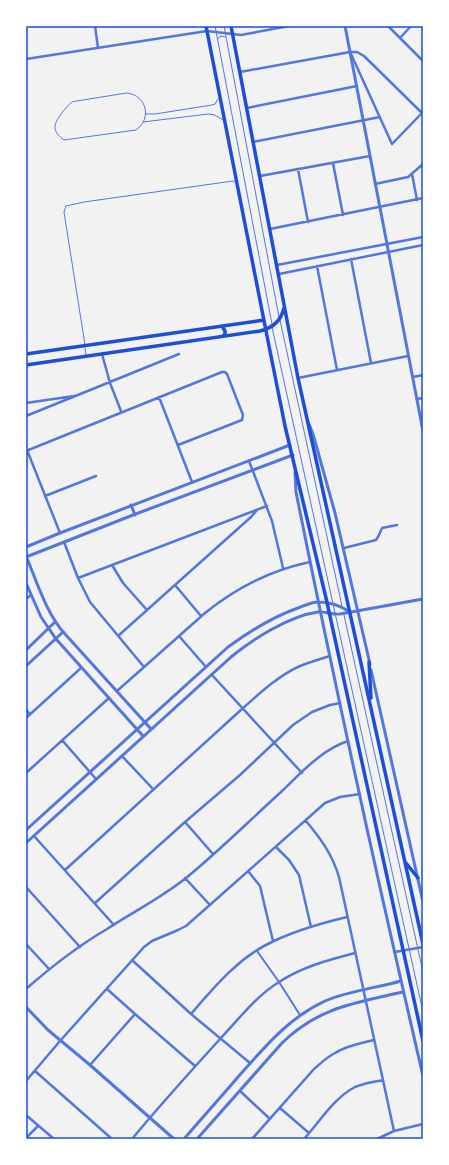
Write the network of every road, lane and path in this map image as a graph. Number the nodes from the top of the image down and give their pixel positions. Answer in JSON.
{"nodes":[{"id":1,"x":95,"y":26,"type":"edge"},
{"id":2,"x":206,"y":26,"type":"edge"},
{"id":3,"x":215,"y":26,"type":"edge"},
{"id":4,"x":224,"y":26,"type":"edge"},
{"id":5,"x":231,"y":26,"type":"edge"},
{"id":6,"x":289,"y":26,"type":"edge"},
{"id":7,"x":345,"y":26,"type":"edge"},
{"id":8,"x":388,"y":26,"type":"edge"},
{"id":9,"x":411,"y":26,"type":"edge"},
{"id":10,"x":207,"y":31,"type":"junction"},
{"id":11,"x":216,"y":32,"type":"junction"},
{"id":12,"x":225,"y":33,"type":"junction"},
{"id":13,"x":233,"y":34,"type":"junction"},
{"id":14,"x":400,"y":38,"type":"junction"},
{"id":15,"x":226,"y":39,"type":"junction"},
{"id":16,"x":218,"y":40,"type":"junction"},
{"id":17,"x":98,"y":48,"type":"junction"},
{"id":18,"x":350,"y":52,"type":"junction"},
{"id":19,"x":26,"y":59,"type":"edge"},
{"id":20,"x":423,"y":61,"type":"edge"},
{"id":21,"x":240,"y":72,"type":"junction"},
{"id":22,"x":357,"y":86,"type":"junction"},
{"id":23,"x":220,"y":94,"type":"junction"},
{"id":24,"x":247,"y":108,"type":"junction"},
{"id":25,"x":145,"y":114,"type":"junction"},
{"id":26,"x":423,"y":114,"type":"edge"},
{"id":27,"x":380,"y":117,"type":"junction"},
{"id":28,"x":364,"y":121,"type":"junction"},
{"id":29,"x":143,"y":122,"type":"junction"},
{"id":30,"x":225,"y":122,"type":"junction"},
{"id":31,"x":253,"y":142,"type":"junction"},
{"id":32,"x":370,"y":156,"type":"junction"},
{"id":33,"x":333,"y":163,"type":"junction"},
{"id":34,"x":423,"y":164,"type":"edge"},
{"id":35,"x":298,"y":169,"type":"junction"},
{"id":36,"x":412,"y":174,"type":"junction"},
{"id":37,"x":260,"y":176,"type":"junction"},
{"id":38,"x":237,"y":184,"type":"junction"},
{"id":39,"x":375,"y":184,"type":"junction"},
{"id":40,"x":423,"y":198,"type":"edge"},
{"id":41,"x":417,"y":200,"type":"junction"},
{"id":42,"x":380,"y":207,"type":"junction"},
{"id":43,"x":343,"y":215,"type":"junction"},
{"id":44,"x":308,"y":222,"type":"junction"},
{"id":45,"x":270,"y":229,"type":"junction"},
{"id":46,"x":423,"y":237,"type":"edge"},
{"id":47,"x":387,"y":244,"type":"junction"},
{"id":48,"x":423,"y":246,"type":"edge"},
{"id":49,"x":388,"y":252,"type":"junction"},
{"id":50,"x":352,"y":259,"type":"junction"},
{"id":51,"x":277,"y":265,"type":"junction"},
{"id":52,"x":317,"y":266,"type":"junction"},
{"id":53,"x":279,"y":274,"type":"junction"},
{"id":54,"x":284,"y":305,"type":"junction"},
{"id":55,"x":280,"y":319,"type":"junction"},
{"id":56,"x":264,"y":320,"type":"junction"},
{"id":57,"x":222,"y":326,"type":"junction"},
{"id":58,"x":272,"y":326,"type":"junction"},
{"id":59,"x":265,"y":329,"type":"junction"},
{"id":60,"x":223,"y":336,"type":"junction"},
{"id":61,"x":85,"y":345,"type":"junction"},
{"id":62,"x":26,"y":354,"type":"edge"},
{"id":63,"x":102,"y":354,"type":"junction"},
{"id":64,"x":180,"y":354,"type":"dead end"},
{"id":65,"x":87,"y":356,"type":"junction"},
{"id":66,"x":408,"y":356,"type":"junction"},
{"id":67,"x":371,"y":363,"type":"junction"},
{"id":68,"x":26,"y":365,"type":"edge"},
{"id":69,"x":337,"y":370,"type":"junction"},
{"id":70,"x":423,"y":375,"type":"edge"},
{"id":71,"x":413,"y":377,"type":"junction"},
{"id":72,"x":298,"y":378,"type":"junction"},
{"id":73,"x":110,"y":383,"type":"junction"},
{"id":74,"x":76,"y":396,"type":"junction"},
{"id":75,"x":159,"y":397,"type":"junction"},
{"id":76,"x":423,"y":398,"type":"edge"},
{"id":77,"x":417,"y":399,"type":"junction"},
{"id":78,"x":26,"y":403,"type":"edge"},
{"id":79,"x":121,"y":411,"type":"junction"},
{"id":80,"x":26,"y":416,"type":"edge"},
{"id":81,"x":307,"y":418,"type":"junction"},
{"id":82,"x":423,"y":431,"type":"edge"},
{"id":83,"x":178,"y":445,"type":"junction"},
{"id":84,"x":290,"y":445,"type":"junction"},
{"id":85,"x":26,"y":450,"type":"edge"},
{"id":86,"x":293,"y":455,"type":"junction"},
{"id":87,"x":249,"y":460,"type":"junction"},
{"id":88,"x":294,"y":462,"type":"junction"},
{"id":89,"x":253,"y":470,"type":"junction"},
{"id":90,"x":96,"y":476,"type":"dead end"},
{"id":91,"x":192,"y":482,"type":"junction"},
{"id":92,"x":45,"y":496,"type":"junction"},
{"id":93,"x":131,"y":505,"type":"junction"},
{"id":94,"x":267,"y":506,"type":"junction"},
{"id":95,"x":257,"y":510,"type":"junction"},
{"id":96,"x":135,"y":515,"type":"junction"},
{"id":97,"x":397,"y":525,"type":"dead end"},
{"id":98,"x":60,"y":532,"type":"junction"},
{"id":99,"x":64,"y":542,"type":"junction"},
{"id":100,"x":26,"y":547,"type":"edge"},
{"id":101,"x":344,"y":548,"type":"junction"},
{"id":102,"x":26,"y":557,"type":"edge"},
{"id":103,"x":310,"y":562,"type":"junction"},
{"id":104,"x":112,"y":565,"type":"junction"},
{"id":105,"x":284,"y":568,"type":"junction"},
{"id":106,"x":78,"y":578,"type":"junction"},
{"id":107,"x":26,"y":583,"type":"edge"},
{"id":108,"x":175,"y":585,"type":"junction"},
{"id":109,"x":31,"y":595,"type":"junction"},
{"id":110,"x":26,"y":599,"type":"edge"},
{"id":111,"x":423,"y":599,"type":"edge"},
{"id":112,"x":318,"y":602,"type":"junction"},
{"id":113,"x":327,"y":603,"type":"junction"},
{"id":114,"x":333,"y":604,"type":"junction"},
{"id":115,"x":342,"y":607,"type":"junction"},
{"id":116,"x":147,"y":610,"type":"junction"},
{"id":117,"x":358,"y":610,"type":"junction"},
{"id":118,"x":320,"y":612,"type":"junction"},
{"id":119,"x":350,"y":612,"type":"junction"},
{"id":120,"x":329,"y":614,"type":"junction"},
{"id":121,"x":335,"y":614,"type":"junction"},
{"id":122,"x":344,"y":614,"type":"junction"},
{"id":123,"x":201,"y":616,"type":"junction"},
{"id":124,"x":55,"y":622,"type":"junction"},
{"id":125,"x":49,"y":629,"type":"junction"},
{"id":126,"x":253,"y":630,"type":"junction"},
{"id":127,"x":63,"y":632,"type":"junction"},
{"id":128,"x":118,"y":636,"type":"junction"},
{"id":129,"x":179,"y":636,"type":"junction"},
{"id":130,"x":258,"y":637,"type":"junction"},
{"id":131,"x":56,"y":638,"type":"junction"},
{"id":132,"x":26,"y":650,"type":"edge"},
{"id":133,"x":330,"y":656,"type":"junction"},
{"id":134,"x":369,"y":662,"type":"junction"},
{"id":135,"x":26,"y":666,"type":"edge"},
{"id":136,"x":144,"y":667,"type":"junction"},
{"id":137,"x":206,"y":667,"type":"junction"},
{"id":138,"x":81,"y":668,"type":"junction"},
{"id":139,"x":212,"y":675,"type":"junction"},
{"id":140,"x":117,"y":691,"type":"junction"},
{"id":141,"x":109,"y":698,"type":"junction"},
{"id":142,"x":340,"y":703,"type":"junction"},
{"id":143,"x":242,"y":708,"type":"junction"},
{"id":144,"x":371,"y":709,"type":"junction"},
{"id":145,"x":26,"y":710,"type":"edge"},
{"id":146,"x":30,"y":714,"type":"junction"},
{"id":147,"x":26,"y":718,"type":"edge"},
{"id":148,"x":144,"y":722,"type":"junction"},
{"id":149,"x":137,"y":729,"type":"junction"},
{"id":150,"x":151,"y":729,"type":"junction"},
{"id":151,"x":143,"y":736,"type":"junction"},
{"id":152,"x":62,"y":740,"type":"junction"},
{"id":153,"x":348,"y":741,"type":"junction"},
{"id":154,"x":274,"y":743,"type":"junction"},
{"id":155,"x":122,"y":756,"type":"junction"},
{"id":156,"x":91,"y":772,"type":"junction"},
{"id":157,"x":26,"y":773,"type":"edge"},
{"id":158,"x":302,"y":773,"type":"junction"},
{"id":159,"x":96,"y":779,"type":"junction"},
{"id":160,"x":153,"y":789,"type":"junction"},
{"id":161,"x":360,"y":794,"type":"junction"},
{"id":162,"x":306,"y":821,"type":"junction"},
{"id":163,"x":185,"y":822,"type":"junction"},
{"id":164,"x":26,"y":830,"type":"edge"},
{"id":165,"x":34,"y":836,"type":"junction"},
{"id":166,"x":26,"y":843,"type":"edge"},
{"id":167,"x":276,"y":847,"type":"junction"},
{"id":168,"x":214,"y":854,"type":"junction"},
{"id":169,"x":405,"y":863,"type":"junction"},
{"id":170,"x":65,"y":870,"type":"junction"},
{"id":171,"x":248,"y":871,"type":"junction"},
{"id":172,"x":185,"y":878,"type":"junction"},
{"id":173,"x":418,"y":878,"type":"junction"},
{"id":174,"x":26,"y":887,"type":"edge"},
{"id":175,"x":423,"y":902,"type":"edge"},
{"id":176,"x":95,"y":904,"type":"junction"},
{"id":177,"x":210,"y":905,"type":"junction"},
{"id":178,"x":347,"y":917,"type":"junction"},
{"id":179,"x":114,"y":924,"type":"junction"},
{"id":180,"x":311,"y":927,"type":"junction"},
{"id":181,"x":273,"y":941,"type":"junction"},
{"id":182,"x":26,"y":944,"type":"edge"},
{"id":183,"x":423,"y":946,"type":"edge"},
{"id":184,"x":80,"y":947,"type":"junction"},
{"id":185,"x":418,"y":948,"type":"junction"},
{"id":186,"x":409,"y":949,"type":"junction"},
{"id":187,"x":403,"y":950,"type":"junction"},
{"id":188,"x":257,"y":951,"type":"junction"},
{"id":189,"x":394,"y":952,"type":"junction"},
{"id":190,"x":355,"y":953,"type":"junction"},
{"id":191,"x":132,"y":960,"type":"junction"},
{"id":192,"x":49,"y":969,"type":"junction"},
{"id":193,"x":423,"y":972,"type":"edge"},
{"id":194,"x":401,"y":981,"type":"junction"},
{"id":195,"x":279,"y":982,"type":"junction"},
{"id":196,"x":26,"y":989,"type":"edge"},
{"id":197,"x":107,"y":989,"type":"junction"},
{"id":198,"x":362,"y":990,"type":"junction"},
{"id":199,"x":404,"y":992,"type":"junction"},
{"id":200,"x":365,"y":1001,"type":"junction"},
{"id":201,"x":26,"y":1007,"type":"edge"},
{"id":202,"x":423,"y":1012,"type":"edge"},
{"id":203,"x":135,"y":1014,"type":"junction"},
{"id":204,"x":191,"y":1014,"type":"junction"},
{"id":205,"x":300,"y":1015,"type":"junction"},
{"id":206,"x":220,"y":1039,"type":"junction"},
{"id":207,"x":60,"y":1040,"type":"junction"},
{"id":208,"x":374,"y":1040,"type":"junction"},
{"id":209,"x":423,"y":1041,"type":"edge"},
{"id":210,"x":250,"y":1063,"type":"junction"},
{"id":211,"x":90,"y":1065,"type":"junction"},
{"id":212,"x":195,"y":1066,"type":"junction"},
{"id":213,"x":35,"y":1070,"type":"junction"},
{"id":214,"x":423,"y":1076,"type":"edge"},
{"id":215,"x":383,"y":1080,"type":"junction"},
{"id":216,"x":26,"y":1081,"type":"edge"},
{"id":217,"x":239,"y":1090,"type":"junction"},
{"id":218,"x":280,"y":1108,"type":"junction"},
{"id":219,"x":26,"y":1115,"type":"edge"},
{"id":220,"x":150,"y":1117,"type":"junction"},
{"id":221,"x":270,"y":1118,"type":"junction"},
{"id":222,"x":423,"y":1124,"type":"edge"},
{"id":223,"x":38,"y":1126,"type":"junction"},
{"id":224,"x":394,"y":1132,"type":"junction"},
{"id":225,"x":309,"y":1133,"type":"junction"},
{"id":226,"x":26,"y":1138,"type":"edge"},
{"id":227,"x":54,"y":1139,"type":"edge"},
{"id":228,"x":112,"y":1139,"type":"edge"},
{"id":229,"x":132,"y":1139,"type":"edge"},
{"id":230,"x":174,"y":1139,"type":"edge"},
{"id":231,"x":184,"y":1139,"type":"edge"},
{"id":232,"x":197,"y":1139,"type":"edge"},
{"id":233,"x":252,"y":1139,"type":"edge"},
{"id":234,"x":304,"y":1139,"type":"edge"},
{"id":235,"x":378,"y":1139,"type":"edge"}],
"edges":[{"from":1,"to":17,"type":"street"},
{"from":2,"to":10,"type":"main road"},
{"from":3,"to":11,"type":"lane"},
{"from":4,"to":12,"type":"lane"},
{"from":5,"to":13,"type":"main road"},
{"from":6,"to":13,"type":"street"},
{"from":7,"to":18,"type":"street"},
{"from":8,"to":14,"type":"street"},
{"from":9,"to":14,"type":"street"},
{"from":10,"to":11,"type":"street"},
{"from":10,"to":17,"type":"street"},
{"from":10,"to":23,"type":"main road"},
{"from":11,"to":12,"type":"street"},
{"from":11,"to":16,"type":"lane"},
{"from":12,"to":13,"type":"street"},
{"from":12,"to":15,"type":"lane"},
{"from":13,"to":21,"type":"main road"},
{"from":14,"to":20,"type":"street"},
{"from":15,"to":16,"type":"lane"},
{"from":15,"to":55,"type":"lane"},
{"from":16,"to":58,"type":"lane"},
{"from":17,"to":19,"type":"street"},
{"from":18,"to":21,"type":"street"},
{"from":18,"to":22,"type":"street"},
{"from":18,"to":26,"type":"street"},
{"from":18,"to":27,"type":"street"},
{"from":21,"to":24,"type":"main road"},
{"from":22,"to":24,"type":"street"},
{"from":22,"to":28,"type":"street"},
{"from":23,"to":25,"type":"lane"},
{"from":23,"to":30,"type":"main road"},
{"from":24,"to":31,"type":"main road"},
{"from":25,"to":29,"type":"lane"},
{"from":25,"to":29,"type":"lane"},
{"from":26,"to":27,"type":"street"},
{"from":27,"to":28,"type":"street"},
{"from":28,"to":31,"type":"street"},
{"from":28,"to":32,"type":"street"},
{"from":29,"to":30,"type":"lane"},
{"from":30,"to":38,"type":"main road"},
{"from":31,"to":37,"type":"main road"},
{"from":32,"to":33,"type":"street"},
{"from":32,"to":39,"type":"street"},
{"from":33,"to":35,"type":"street"},
{"from":33,"to":43,"type":"street"},
{"from":34,"to":36,"type":"street"},
{"from":35,"to":37,"type":"street"},
{"from":35,"to":44,"type":"street"},
{"from":36,"to":39,"type":"street"},
{"from":36,"to":41,"type":"street"},
{"from":37,"to":45,"type":"main road"},
{"from":38,"to":56,"type":"main road"},
{"from":38,"to":61,"type":"lane"},
{"from":39,"to":42,"type":"street"},
{"from":40,"to":41,"type":"street"},
{"from":41,"to":42,"type":"street"},
{"from":42,"to":43,"type":"street"},
{"from":42,"to":47,"type":"street"},
{"from":43,"to":44,"type":"street"},
{"from":44,"to":45,"type":"street"},
{"from":45,"to":51,"type":"main road"},
{"from":46,"to":47,"type":"street"},
{"from":47,"to":49,"type":"street"},
{"from":47,"to":51,"type":"street"},
{"from":48,"to":49,"type":"street"},
{"from":49,"to":50,"type":"street"},
{"from":49,"to":66,"type":"street"},
{"from":50,"to":52,"type":"street"},
{"from":50,"to":67,"type":"street"},
{"from":51,"to":53,"type":"main road"},
{"from":52,"to":53,"type":"street"},
{"from":52,"to":69,"type":"street"},
{"from":53,"to":54,"type":"main road"},
{"from":54,"to":55,"type":"main road"},
{"from":54,"to":72,"type":"main road"},
{"from":55,"to":58,"type":"main road"},
{"from":55,"to":115,"type":"lane"},
{"from":56,"to":57,"type":"main road"},
{"from":56,"to":59,"type":"main road"},
{"from":57,"to":60,"type":"main road"},
{"from":57,"to":61,"type":"main road"},
{"from":58,"to":59,"type":"main road"},
{"from":58,"to":114,"type":"lane"},
{"from":59,"to":60,"type":"main road"},
{"from":59,"to":84,"type":"main road"},
{"from":60,"to":63,"type":"main road"},
{"from":61,"to":62,"type":"main road"},
{"from":61,"to":65,"type":"lane"},
{"from":63,"to":65,"type":"main road"},
{"from":63,"to":73,"type":"street"},
{"from":64,"to":73,"type":"street"},
{"from":65,"to":68,"type":"main road"},
{"from":66,"to":67,"type":"street"},
{"from":66,"to":71,"type":"street"},
{"from":67,"to":69,"type":"street"},
{"from":69,"to":72,"type":"street"},
{"from":70,"to":71,"type":"street"},
{"from":71,"to":77,"type":"street"},
{"from":72,"to":81,"type":"main road"},
{"from":73,"to":74,"type":"street"},
{"from":73,"to":79,"type":"street"},
{"from":74,"to":78,"type":"street"},
{"from":74,"to":80,"type":"street"},
{"from":75,"to":79,"type":"street"},
{"from":75,"to":83,"type":"street"},
{"from":75,"to":83,"type":"street"},
{"from":76,"to":77,"type":"street"},
{"from":77,"to":82,"type":"street"},
{"from":79,"to":85,"type":"street"},
{"from":81,"to":101,"type":"street"},
{"from":81,"to":119,"type":"main road"},
{"from":83,"to":91,"type":"street"},
{"from":84,"to":86,"type":"main road"},
{"from":84,"to":87,"type":"street"},
{"from":85,"to":92,"type":"street"},
{"from":86,"to":88,"type":"main road"},
{"from":86,"to":89,"type":"street"},
{"from":87,"to":89,"type":"street"},
{"from":87,"to":91,"type":"street"},
{"from":88,"to":103,"type":"street"},
{"from":88,"to":113,"type":"main road"},
{"from":89,"to":94,"type":"street"},
{"from":89,"to":96,"type":"street"},
{"from":90,"to":92,"type":"street"},
{"from":91,"to":93,"type":"street"},
{"from":92,"to":98,"type":"street"},
{"from":93,"to":96,"type":"street"},
{"from":93,"to":98,"type":"street"},
{"from":94,"to":95,"type":"street"},
{"from":94,"to":105,"type":"street"},
{"from":95,"to":104,"type":"street"},
{"from":95,"to":108,"type":"street"},
{"from":96,"to":99,"type":"street"},
{"from":97,"to":101,"type":"street"},
{"from":98,"to":100,"type":"street"},
{"from":99,"to":102,"type":"street"},
{"from":99,"to":106,"type":"street"},
{"from":101,"to":117,"type":"street"},
{"from":102,"to":124,"type":"street"},
{"from":103,"to":105,"type":"street"},
{"from":103,"to":112,"type":"street"},
{"from":104,"to":106,"type":"street"},
{"from":104,"to":116,"type":"street"},
{"from":105,"to":123,"type":"street"},
{"from":106,"to":128,"type":"street"},
{"from":107,"to":109,"type":"street"},
{"from":108,"to":116,"type":"street"},
{"from":108,"to":123,"type":"street"},
{"from":109,"to":110,"type":"street"},
{"from":109,"to":125,"type":"street"},
{"from":111,"to":117,"type":"street"},
{"from":112,"to":113,"type":"street"},
{"from":112,"to":118,"type":"street"},
{"from":112,"to":126,"type":"street"},
{"from":113,"to":114,"type":"street"},
{"from":113,"to":120,"type":"main road"},
{"from":114,"to":115,"type":"street"},
{"from":114,"to":121,"type":"lane"},
{"from":115,"to":119,"type":"street"},
{"from":115,"to":122,"type":"lane"},
{"from":116,"to":128,"type":"street"},
{"from":117,"to":119,"type":"street"},
{"from":117,"to":134,"type":"street"},
{"from":118,"to":120,"type":"street"},
{"from":118,"to":130,"type":"street"},
{"from":118,"to":133,"type":"street"},
{"from":119,"to":122,"type":"street"},
{"from":119,"to":144,"type":"main road"},
{"from":120,"to":121,"type":"street"},
{"from":120,"to":187,"type":"main road"},
{"from":121,"to":122,"type":"street"},
{"from":121,"to":186,"type":"lane"},
{"from":122,"to":185,"type":"lane"},
{"from":123,"to":129,"type":"street"},
{"from":124,"to":125,"type":"street"},
{"from":124,"to":127,"type":"street"},
{"from":125,"to":131,"type":"street"},
{"from":125,"to":132,"type":"street"},
{"from":126,"to":130,"type":"street"},
{"from":126,"to":137,"type":"street"},
{"from":127,"to":131,"type":"street"},
{"from":127,"to":140,"type":"street"},
{"from":128,"to":136,"type":"street"},
{"from":129,"to":136,"type":"street"},
{"from":129,"to":137,"type":"street"},
{"from":130,"to":139,"type":"street"},
{"from":131,"to":135,"type":"street"},
{"from":131,"to":138,"type":"street"},
{"from":133,"to":142,"type":"street"},
{"from":133,"to":143,"type":"street"},
{"from":134,"to":144,"type":"main road"},
{"from":134,"to":173,"type":"street"},
{"from":136,"to":140,"type":"street"},
{"from":137,"to":148,"type":"street"},
{"from":138,"to":141,"type":"street"},
{"from":138,"to":146,"type":"street"},
{"from":139,"to":143,"type":"street"},
{"from":139,"to":150,"type":"street"},
{"from":140,"to":148,"type":"street"},
{"from":141,"to":149,"type":"street"},
{"from":141,"to":152,"type":"street"},
{"from":142,"to":153,"type":"street"},
{"from":142,"to":154,"type":"street"},
{"from":143,"to":154,"type":"street"},
{"from":143,"to":160,"type":"street"},
{"from":144,"to":169,"type":"main road"},
{"from":145,"to":146,"type":"street"},
{"from":146,"to":147,"type":"street"},
{"from":148,"to":149,"type":"street"},
{"from":148,"to":150,"type":"street"},
{"from":149,"to":151,"type":"street"},
{"from":149,"to":156,"type":"street"},
{"from":150,"to":151,"type":"street"},
{"from":151,"to":155,"type":"street"},
{"from":152,"to":156,"type":"street"},
{"from":152,"to":157,"type":"street"},
{"from":153,"to":158,"type":"street"},
{"from":153,"to":161,"type":"street"},
{"from":154,"to":158,"type":"street"},
{"from":154,"to":163,"type":"street"},
{"from":155,"to":159,"type":"street"},
{"from":155,"to":160,"type":"street"},
{"from":156,"to":159,"type":"street"},
{"from":156,"to":164,"type":"street"},
{"from":158,"to":168,"type":"street"},
{"from":159,"to":165,"type":"street"},
{"from":160,"to":170,"type":"street"},
{"from":161,"to":162,"type":"street"},
{"from":161,"to":189,"type":"street"},
{"from":162,"to":167,"type":"street"},
{"from":162,"to":178,"type":"street"},
{"from":163,"to":168,"type":"street"},
{"from":163,"to":176,"type":"street"},
{"from":165,"to":166,"type":"street"},
{"from":165,"to":170,"type":"street"},
{"from":167,"to":171,"type":"street"},
{"from":167,"to":180,"type":"street"},
{"from":168,"to":172,"type":"street"},
{"from":169,"to":173,"type":"main road"},
{"from":169,"to":183,"type":"main road"},
{"from":170,"to":176,"type":"street"},
{"from":171,"to":177,"type":"street"},
{"from":171,"to":181,"type":"street"},
{"from":172,"to":177,"type":"street"},
{"from":172,"to":179,"type":"street"},
{"from":173,"to":175,"type":"street"},
{"from":174,"to":184,"type":"street"},
{"from":176,"to":179,"type":"street"},
{"from":177,"to":191,"type":"street"},
{"from":178,"to":180,"type":"street"},
{"from":178,"to":190,"type":"street"},
{"from":179,"to":184,"type":"street"},
{"from":180,"to":181,"type":"street"},
{"from":181,"to":188,"type":"street"},
{"from":182,"to":192,"type":"street"},
{"from":183,"to":185,"type":"street"},
{"from":184,"to":192,"type":"street"},
{"from":185,"to":186,"type":"street"},
{"from":185,"to":193,"type":"lane"},
{"from":186,"to":187,"type":"street"},
{"from":186,"to":202,"type":"lane"},
{"from":187,"to":189,"type":"street"},
{"from":187,"to":209,"type":"main road"},
{"from":188,"to":195,"type":"street"},
{"from":188,"to":204,"type":"street"},
{"from":189,"to":194,"type":"street"},
{"from":190,"to":195,"type":"street"},
{"from":190,"to":198,"type":"street"},
{"from":191,"to":197,"type":"street"},
{"from":191,"to":204,"type":"street"},
{"from":192,"to":196,"type":"street"},
{"from":194,"to":198,"type":"street"},
{"from":194,"to":199,"type":"street"},
{"from":195,"to":205,"type":"street"},
{"from":195,"to":206,"type":"street"},
{"from":197,"to":203,"type":"street"},
{"from":197,"to":207,"type":"street"},
{"from":198,"to":200,"type":"street"},
{"from":198,"to":205,"type":"street"},
{"from":199,"to":200,"type":"street"},
{"from":199,"to":214,"type":"street"},
{"from":200,"to":208,"type":"street"},
{"from":200,"to":217,"type":"street"},
{"from":201,"to":207,"type":"street"},
{"from":203,"to":211,"type":"street"},
{"from":203,"to":212,"type":"street"},
{"from":204,"to":206,"type":"street"},
{"from":205,"to":210,"type":"street"},
{"from":206,"to":210,"type":"street"},
{"from":206,"to":212,"type":"street"},
{"from":207,"to":211,"type":"street"},
{"from":207,"to":213,"type":"street"},
{"from":208,"to":215,"type":"street"},
{"from":208,"to":218,"type":"street"},
{"from":210,"to":231,"type":"street"},
{"from":211,"to":220,"type":"street"},
{"from":212,"to":220,"type":"street"},
{"from":213,"to":216,"type":"street"},
{"from":213,"to":228,"type":"street"},
{"from":215,"to":224,"type":"street"},
{"from":215,"to":225,"type":"street"},
{"from":217,"to":221,"type":"street"},
{"from":217,"to":232,"type":"street"},
{"from":218,"to":221,"type":"street"},
{"from":218,"to":225,"type":"street"},
{"from":219,"to":223,"type":"street"},
{"from":220,"to":229,"type":"street"},
{"from":220,"to":230,"type":"street"},
{"from":221,"to":233,"type":"street"},
{"from":222,"to":224,"type":"street"},
{"from":223,"to":226,"type":"street"},
{"from":223,"to":227,"type":"street"},
{"from":224,"to":235,"type":"street"},
{"from":225,"to":234,"type":"street"}]}
